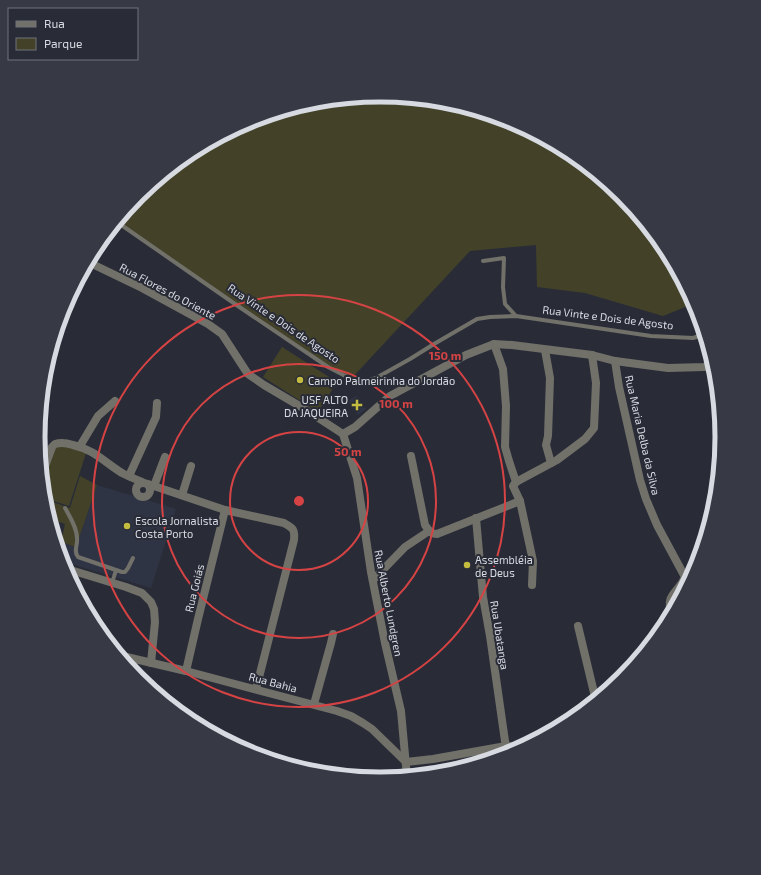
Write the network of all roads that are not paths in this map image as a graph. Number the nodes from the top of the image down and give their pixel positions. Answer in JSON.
{"nodes":[{"id":1,"x":121,"y":225,"type":"edge"},
{"id":2,"x":483,"y":261,"type":"dead end"},
{"id":3,"x":93,"y":265,"type":"edge"},
{"id":4,"x":516,"y":316,"type":"junction"},
{"id":5,"x":700,"y":336,"type":"edge"},
{"id":6,"x":494,"y":344,"type":"junction"},
{"id":7,"x":546,"y":350,"type":"junction"},
{"id":8,"x":592,"y":355,"type":"junction"},
{"id":9,"x":615,"y":360,"type":"junction"},
{"id":10,"x":708,"y":365,"type":"edge"},
{"id":11,"x":115,"y":401,"type":"dead end"},
{"id":12,"x":158,"y":403,"type":"dead end"},
{"id":13,"x":343,"y":434,"type":"junction"},
{"id":14,"x":80,"y":446,"type":"junction"},
{"id":15,"x":411,"y":456,"type":"dead end"},
{"id":16,"x":165,"y":457,"type":"dead end"},
{"id":17,"x":46,"y":462,"type":"edge"},
{"id":18,"x":551,"y":463,"type":"junction"},
{"id":19,"x":191,"y":466,"type":"dead end"},
{"id":20,"x":129,"y":476,"type":"junction"},
{"id":21,"x":516,"y":482,"type":"junction"},
{"id":22,"x":148,"y":484,"type":"junction"},
{"id":23,"x":182,"y":495,"type":"junction"},
{"id":24,"x":520,"y":501,"type":"junction"},
{"id":25,"x":65,"y":508,"type":"dead end"},
{"id":26,"x":225,"y":510,"type":"junction"},
{"id":27,"x":476,"y":518,"type":"junction"},
{"id":28,"x":431,"y":533,"type":"junction"},
{"id":29,"x":133,"y":558,"type":"dead end"},
{"id":30,"x":116,"y":570,"type":"junction"},
{"id":31,"x":73,"y":571,"type":"edge"},
{"id":32,"x":685,"y":577,"type":"edge"},
{"id":33,"x":373,"y":580,"type":"junction"},
{"id":34,"x":683,"y":581,"type":"edge"},
{"id":35,"x":112,"y":583,"type":"junction"},
{"id":36,"x":532,"y":585,"type":"dead end"},
{"id":37,"x":671,"y":606,"type":"edge"},
{"id":38,"x":578,"y":626,"type":"dead end"},
{"id":39,"x":333,"y":634,"type":"dead end"},
{"id":40,"x":126,"y":657,"type":"edge"},
{"id":41,"x":151,"y":663,"type":"junction"},
{"id":42,"x":186,"y":671,"type":"junction"},
{"id":43,"x":256,"y":689,"type":"junction"},
{"id":44,"x":595,"y":696,"type":"edge"},
{"id":45,"x":314,"y":704,"type":"junction"},
{"id":46,"x":506,"y":746,"type":"junction"},
{"id":47,"x":511,"y":746,"type":"edge"},
{"id":48,"x":406,"y":762,"type":"junction"},
{"id":49,"x":407,"y":772,"type":"edge"}],
"edges":[{"from":1,"to":4,"type":"lane","name":"Rua Vinte e Dois de Agosto"},
{"from":2,"to":4,"type":"lane"},
{"from":3,"to":13,"type":"street","name":"Rua Flores do Oriente"},
{"from":4,"to":5,"type":"lane","name":"Rua Vinte e Dois de Agosto"},
{"from":6,"to":7,"type":"street"},
{"from":6,"to":13,"type":"street"},
{"from":6,"to":21,"type":"street"},
{"from":7,"to":8,"type":"street"},
{"from":7,"to":18,"type":"street"},
{"from":8,"to":9,"type":"street"},
{"from":8,"to":18,"type":"street"},
{"from":9,"to":10,"type":"street"},
{"from":9,"to":32,"type":"street","name":"Rua Maria Delba da Silva"},
{"from":11,"to":14,"type":"street"},
{"from":12,"to":20,"type":"street"},
{"from":13,"to":33,"type":"street","name":"Rua Alberto Lundgren"},
{"from":14,"to":17,"type":"street"},
{"from":14,"to":20,"type":"street"},
{"from":15,"to":28,"type":"street"},
{"from":16,"to":22,"type":"street"},
{"from":18,"to":21,"type":"street"},
{"from":19,"to":23,"type":"street"},
{"from":20,"to":22,"type":"street"},
{"from":21,"to":24,"type":"street"},
{"from":22,"to":23,"type":"street"},
{"from":23,"to":26,"type":"street"},
{"from":24,"to":27,"type":"street"},
{"from":24,"to":36,"type":"street"},
{"from":25,"to":30,"type":"lane"},
{"from":26,"to":42,"type":"street","name":"Rua Goiás"},
{"from":26,"to":43,"type":"street"},
{"from":27,"to":28,"type":"street"},
{"from":27,"to":46,"type":"street","name":"Rua Ubatanga"},
{"from":28,"to":33,"type":"street"},
{"from":29,"to":30,"type":"lane"},
{"from":30,"to":35,"type":"lane"},
{"from":31,"to":35,"type":"street"},
{"from":33,"to":48,"type":"street","name":"Rua Alberto Lundgren"},
{"from":34,"to":37,"type":"street"},
{"from":35,"to":41,"type":"street"},
{"from":38,"to":44,"type":"street"},
{"from":39,"to":45,"type":"street"},
{"from":40,"to":41,"type":"street","name":"Rua Bahia"},
{"from":41,"to":42,"type":"street","name":"Rua Bahia"},
{"from":42,"to":43,"type":"street","name":"Rua Bahia"},
{"from":43,"to":45,"type":"street","name":"Rua Bahia"},
{"from":45,"to":48,"type":"street","name":"Rua Bahia"},
{"from":46,"to":47,"type":"street"},
{"from":46,"to":48,"type":"street"},
{"from":48,"to":49,"type":"street","name":"Rua Alberto Lundgren"}]}
